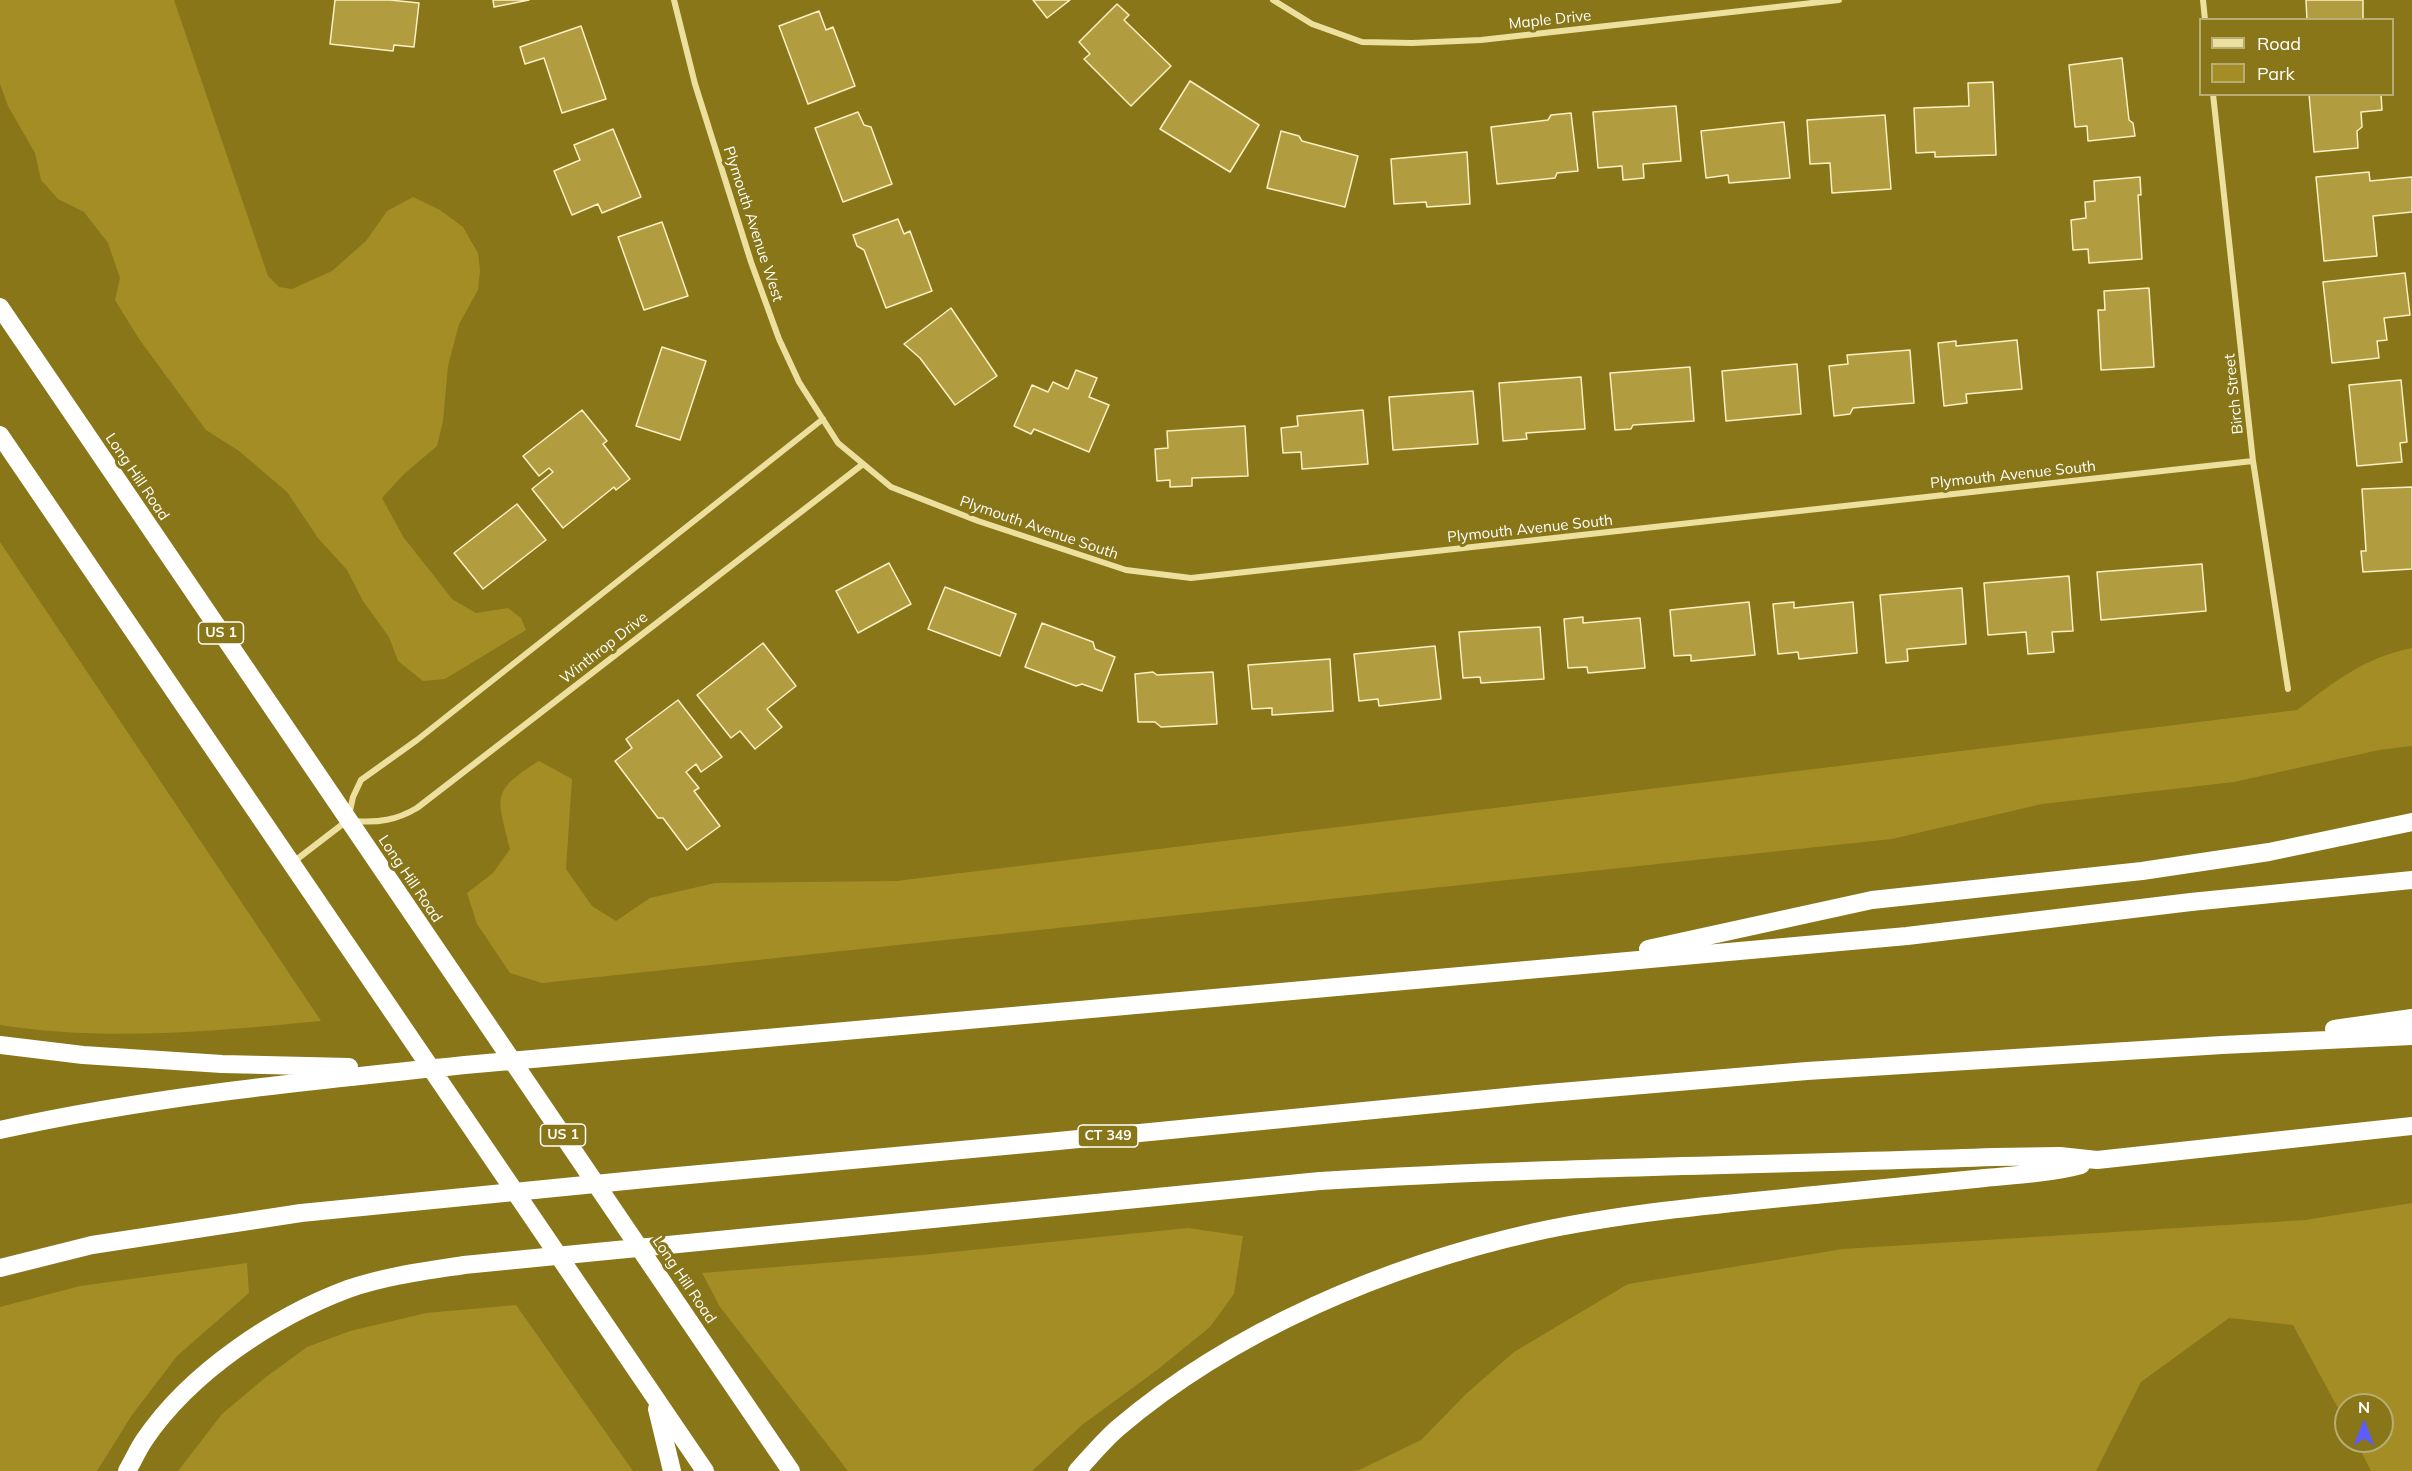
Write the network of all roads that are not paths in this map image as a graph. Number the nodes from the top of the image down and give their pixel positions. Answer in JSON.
{"nodes":[{"id":1,"x":674,"y":0,"type":"edge"},
{"id":2,"x":1273,"y":0,"type":"edge"},
{"id":3,"x":1839,"y":0,"type":"edge"},
{"id":4,"x":2203,"y":0,"type":"edge"},
{"id":5,"x":2205,"y":18,"type":"edge"},
{"id":6,"x":2213,"y":96,"type":"edge"},
{"id":7,"x":0,"y":306,"type":"edge"},
{"id":8,"x":823,"y":419,"type":"junction"},
{"id":9,"x":0,"y":435,"type":"edge"},
{"id":10,"x":838,"y":443,"type":"joint"},
{"id":11,"x":0,"y":453,"type":"edge"},
{"id":12,"x":2253,"y":461,"type":"junction"},
{"id":13,"x":862,"y":464,"type":"junction"},
{"id":14,"x":25,"y":471,"type":"junction"},
{"id":15,"x":2288,"y":689,"type":"dead end"},
{"id":16,"x":348,"y":820,"type":"junction"},
{"id":17,"x":2412,"y":822,"type":"edge"},
{"id":18,"x":291,"y":864,"type":"junction"},
{"id":19,"x":2412,"y":879,"type":"edge"},
{"id":20,"x":1576,"y":964,"type":"junction"},
{"id":21,"x":2412,"y":1018,"type":"edge"},
{"id":22,"x":2412,"y":1036,"type":"edge"},
{"id":23,"x":0,"y":1045,"type":"edge"},
{"id":24,"x":2222,"y":1045,"type":"junction"},
{"id":25,"x":465,"y":1065,"type":"junction"},
{"id":26,"x":2412,"y":1126,"type":"edge"},
{"id":27,"x":0,"y":1130,"type":"edge"},
{"id":28,"x":2097,"y":1160,"type":"junction"},
{"id":29,"x":0,"y":1268,"type":"edge"},
{"id":30,"x":654,"y":1396,"type":"junction"},
{"id":31,"x":127,"y":1471,"type":"edge"},
{"id":32,"x":672,"y":1471,"type":"edge"},
{"id":33,"x":705,"y":1471,"type":"edge"},
{"id":34,"x":791,"y":1471,"type":"edge"},
{"id":35,"x":1077,"y":1471,"type":"edge"}],
"edges":[{"from":1,"to":8,"type":"street","name":"Plymouth Avenue West"},
{"from":2,"to":3,"type":"street","name":"Maple Drive"},
{"from":4,"to":5,"type":"street"},
{"from":6,"to":12,"type":"street","name":"Birch Street"},
{"from":7,"to":16,"type":"highway","name":"Long Hill Road","number":"US 1"},
{"from":8,"to":10,"type":"street","name":"Plymouth Avenue West"},
{"from":8,"to":16,"type":"street"},
{"from":9,"to":14,"type":"highway"},
{"from":10,"to":13,"type":"street","name":"Plymouth Avenue South"},
{"from":11,"to":14,"type":"highway"},
{"from":12,"to":13,"type":"street","name":"Plymouth Avenue South"},
{"from":12,"to":15,"type":"street","name":"Birch Street"},
{"from":13,"to":16,"type":"street","name":"Winthrop Drive"},
{"from":14,"to":18,"type":"highway"},
{"from":16,"to":18,"type":"street"},
{"from":16,"to":34,"type":"highway","name":"Long Hill Road","number":"US 1"},
{"from":17,"to":20,"type":"highway"},
{"from":18,"to":30,"type":"highway"},
{"from":19,"to":20,"type":"highway"},
{"from":20,"to":25,"type":"highway"},
{"from":21,"to":24,"type":"highway"},
{"from":22,"to":24,"type":"highway"},
{"from":23,"to":25,"type":"highway"},
{"from":24,"to":29,"type":"highway","number":"CT 349"},
{"from":25,"to":27,"type":"highway"},
{"from":26,"to":28,"type":"highway"},
{"from":28,"to":31,"type":"highway"},
{"from":28,"to":35,"type":"highway"},
{"from":30,"to":32,"type":"highway"},
{"from":30,"to":33,"type":"highway"}]}
